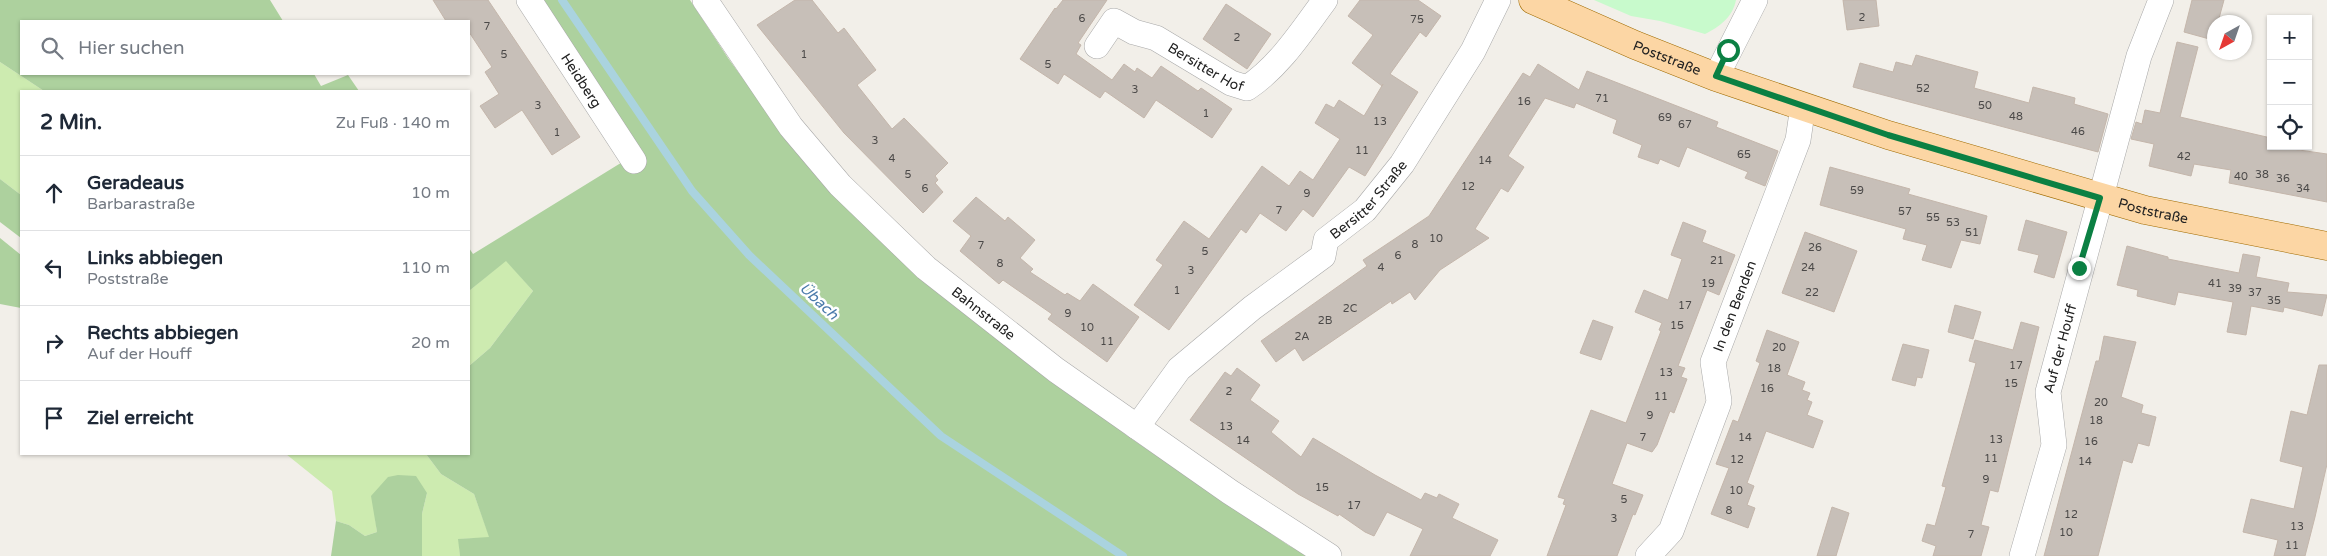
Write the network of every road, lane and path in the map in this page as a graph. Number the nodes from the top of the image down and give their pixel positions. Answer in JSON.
{"nodes":[{"id":1,"x":529,"y":0,"type":"edge"},
{"id":2,"x":705,"y":0,"type":"edge"},
{"id":3,"x":1325,"y":0,"type":"edge"},
{"id":4,"x":1498,"y":0,"type":"edge"},
{"id":5,"x":1532,"y":0,"type":"edge"},
{"id":6,"x":1756,"y":0,"type":"edge"},
{"id":7,"x":2161,"y":0,"type":"edge"},
{"id":8,"x":1097,"y":46,"type":"dead end"},
{"id":9,"x":1716,"y":76,"type":"junction"},
{"id":10,"x":1803,"y":106,"type":"junction"},
{"id":11,"x":634,"y":161,"type":"dead end"},
{"id":12,"x":2100,"y":198,"type":"junction"},
{"id":13,"x":2327,"y":246,"type":"edge"},
{"id":14,"x":1137,"y":427,"type":"junction"},
{"id":15,"x":1329,"y":556,"type":"edge"},
{"id":16,"x":1648,"y":556,"type":"edge"},
{"id":17,"x":2022,"y":556,"type":"edge"}],
"edges":[{"from":1,"to":11,"type":"street","name":"Heidberg"},
{"from":2,"to":14,"type":"street","name":"Bahnstraße"},
{"from":3,"to":8,"type":"street","name":"Bersitter Hof"},
{"from":4,"to":14,"type":"street","name":"Bersitter Straße"},
{"from":5,"to":9,"type":"main road","name":"Poststraße"},
{"from":6,"to":9,"type":"street"},
{"from":7,"to":12,"type":"street","name":"Auf der Houff"},
{"from":9,"to":10,"type":"main road","name":"Poststraße"},
{"from":10,"to":12,"type":"main road","name":"Poststraße"},
{"from":10,"to":16,"type":"street","name":"In den Benden"},
{"from":12,"to":13,"type":"main road","name":"Poststraße"},
{"from":12,"to":17,"type":"street","name":"Auf der Houff"},
{"from":14,"to":15,"type":"street","name":"Bahnstraße"}]}
